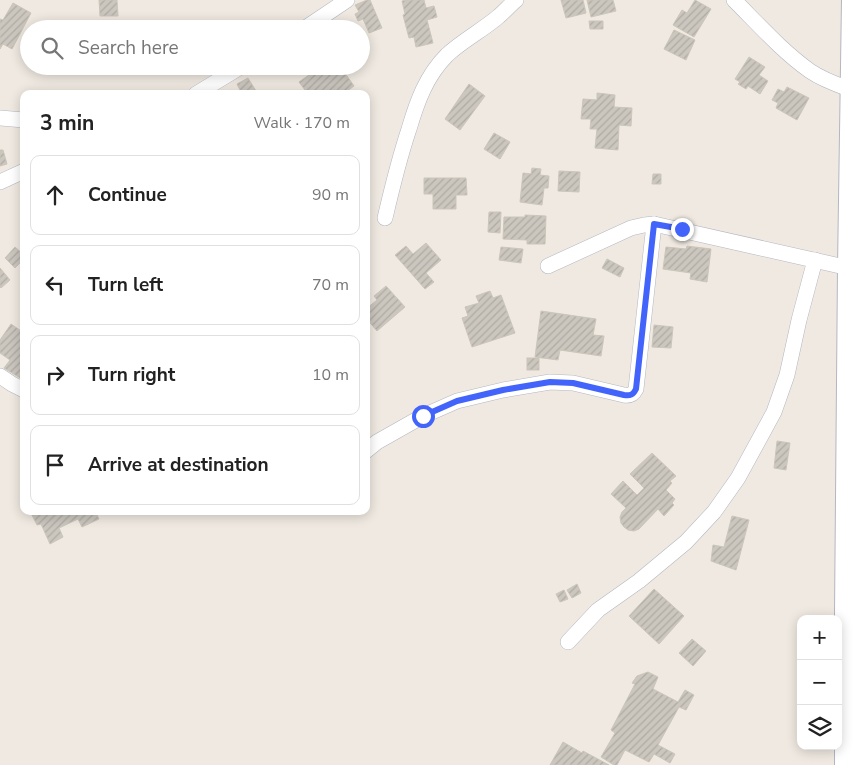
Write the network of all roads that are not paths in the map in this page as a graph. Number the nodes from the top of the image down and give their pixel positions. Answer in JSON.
{"nodes":[{"id":1,"x":347,"y":0,"type":"edge"},
{"id":2,"x":516,"y":0,"type":"edge"},
{"id":3,"x":734,"y":0,"type":"edge"},
{"id":4,"x":853,"y":0,"type":"edge"},
{"id":5,"x":317,"y":20,"type":"edge"},
{"id":6,"x":227,"y":75,"type":"edge"},
{"id":7,"x":854,"y":79,"type":"edge"},
{"id":8,"x":203,"y":90,"type":"edge"},
{"id":9,"x":0,"y":118,"type":"edge"},
{"id":10,"x":20,"y":120,"type":"edge"},
{"id":11,"x":20,"y":173,"type":"edge"},
{"id":12,"x":0,"y":182,"type":"edge"},
{"id":13,"x":385,"y":218,"type":"dead end"},
{"id":14,"x":654,"y":224,"type":"junction"},
{"id":15,"x":815,"y":260,"type":"junction"},
{"id":16,"x":548,"y":266,"type":"dead end"},
{"id":17,"x":848,"y":268,"type":"junction"},
{"id":18,"x":0,"y":376,"type":"edge"},
{"id":19,"x":20,"y":388,"type":"edge"},
{"id":20,"x":370,"y":447,"type":"edge"},
{"id":21,"x":852,"y":543,"type":"edge"},
{"id":22,"x":568,"y":642,"type":"dead end"},
{"id":23,"x":850,"y":764,"type":"edge"}],
"edges":[{"from":1,"to":5,"type":"street"},
{"from":2,"to":13,"type":"street"},
{"from":3,"to":7,"type":"street"},
{"from":4,"to":7,"type":"main road"},
{"from":6,"to":8,"type":"street"},
{"from":7,"to":17,"type":"main road"},
{"from":9,"to":10,"type":"street"},
{"from":11,"to":12,"type":"street"},
{"from":14,"to":15,"type":"street"},
{"from":14,"to":16,"type":"street"},
{"from":14,"to":20,"type":"street"},
{"from":15,"to":17,"type":"street"},
{"from":15,"to":22,"type":"street"},
{"from":17,"to":21,"type":"main road"},
{"from":18,"to":19,"type":"street"},
{"from":21,"to":23,"type":"main road"}]}
